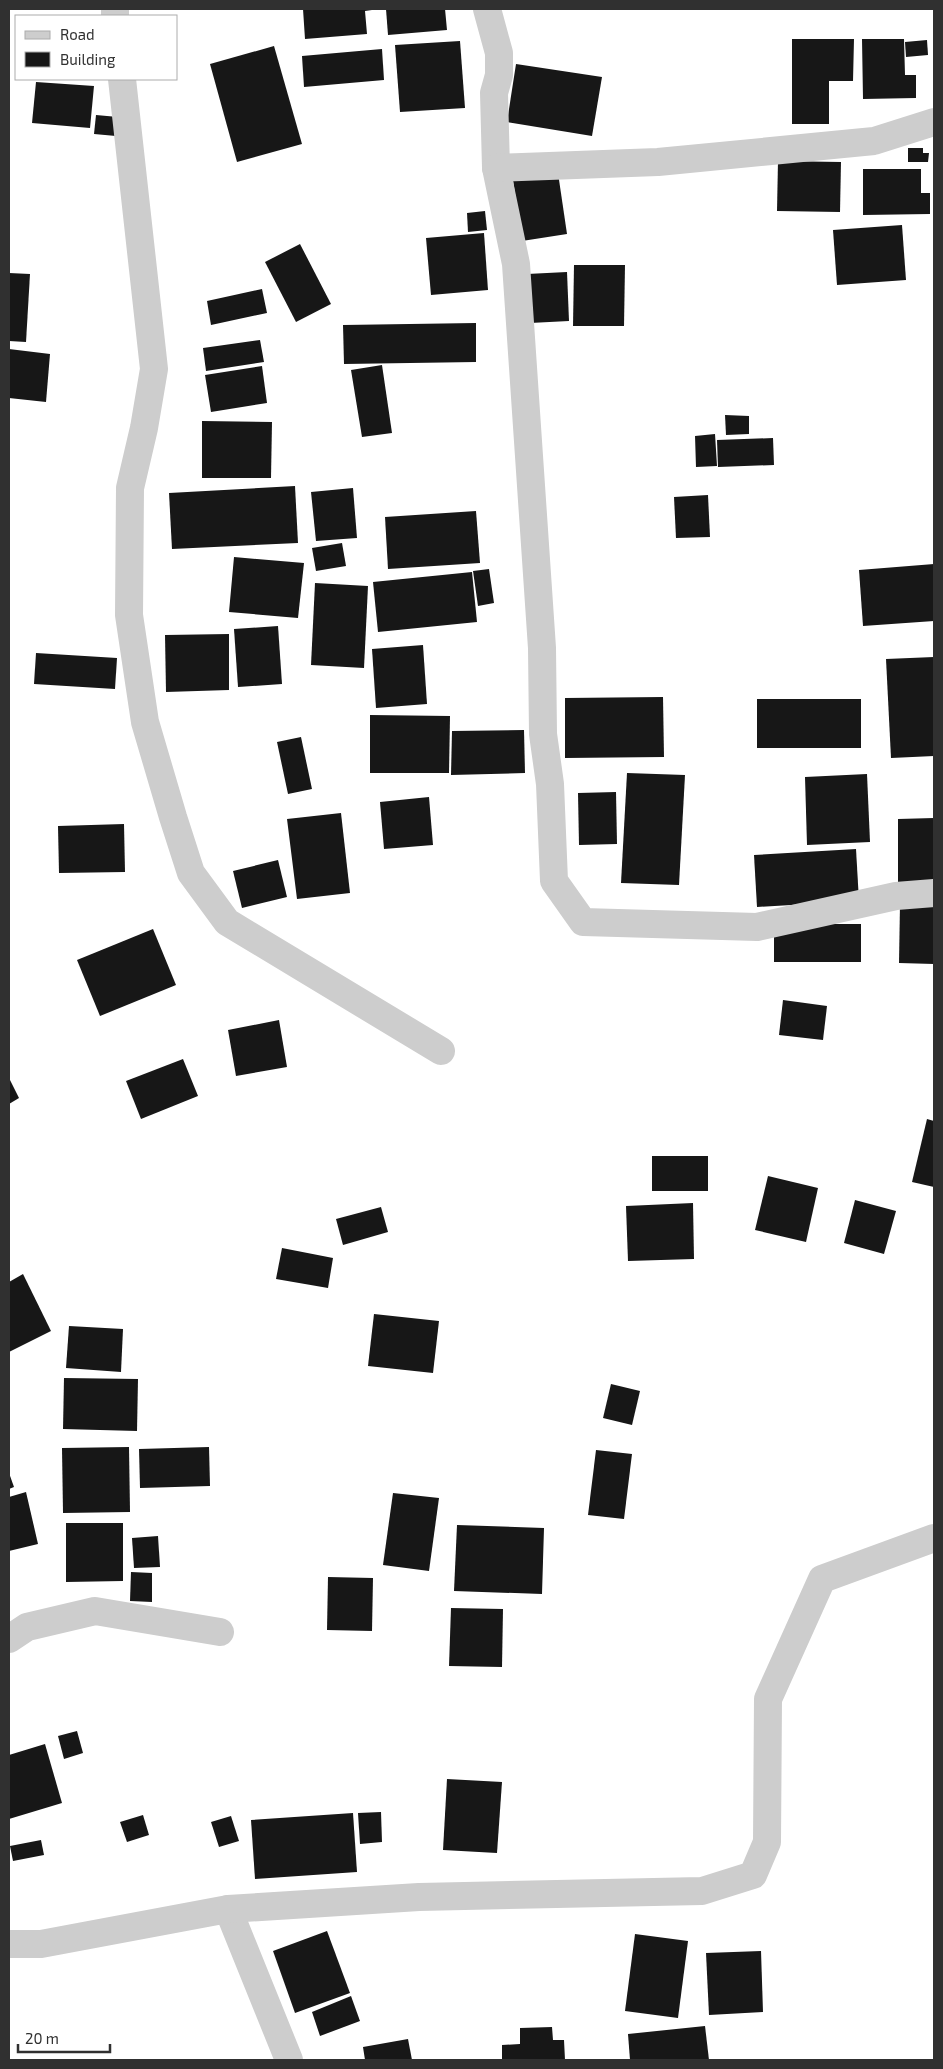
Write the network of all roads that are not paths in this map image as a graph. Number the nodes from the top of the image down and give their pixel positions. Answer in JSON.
{"nodes":[{"id":1,"x":487,"y":9,"type":"edge"},
{"id":2,"x":122,"y":80,"type":"edge"},
{"id":3,"x":934,"y":122,"type":"edge"},
{"id":4,"x":496,"y":168,"type":"junction"},
{"id":5,"x":934,"y":893,"type":"edge"},
{"id":6,"x":441,"y":1051,"type":"dead end"},
{"id":7,"x":934,"y":1538,"type":"edge"},
{"id":8,"x":220,"y":1632,"type":"dead end"},
{"id":9,"x":9,"y":1639,"type":"edge"},
{"id":10,"x":228,"y":1909,"type":"junction"},
{"id":11,"x":9,"y":1944,"type":"edge"},
{"id":12,"x":289,"y":2060,"type":"edge"}],
"edges":[{"from":1,"to":4,"type":"street"},
{"from":2,"to":6,"type":"street"},
{"from":3,"to":4,"type":"street"},
{"from":4,"to":5,"type":"street"},
{"from":7,"to":10,"type":"street"},
{"from":8,"to":9,"type":"street"},
{"from":10,"to":11,"type":"street"},
{"from":10,"to":12,"type":"street"}]}
